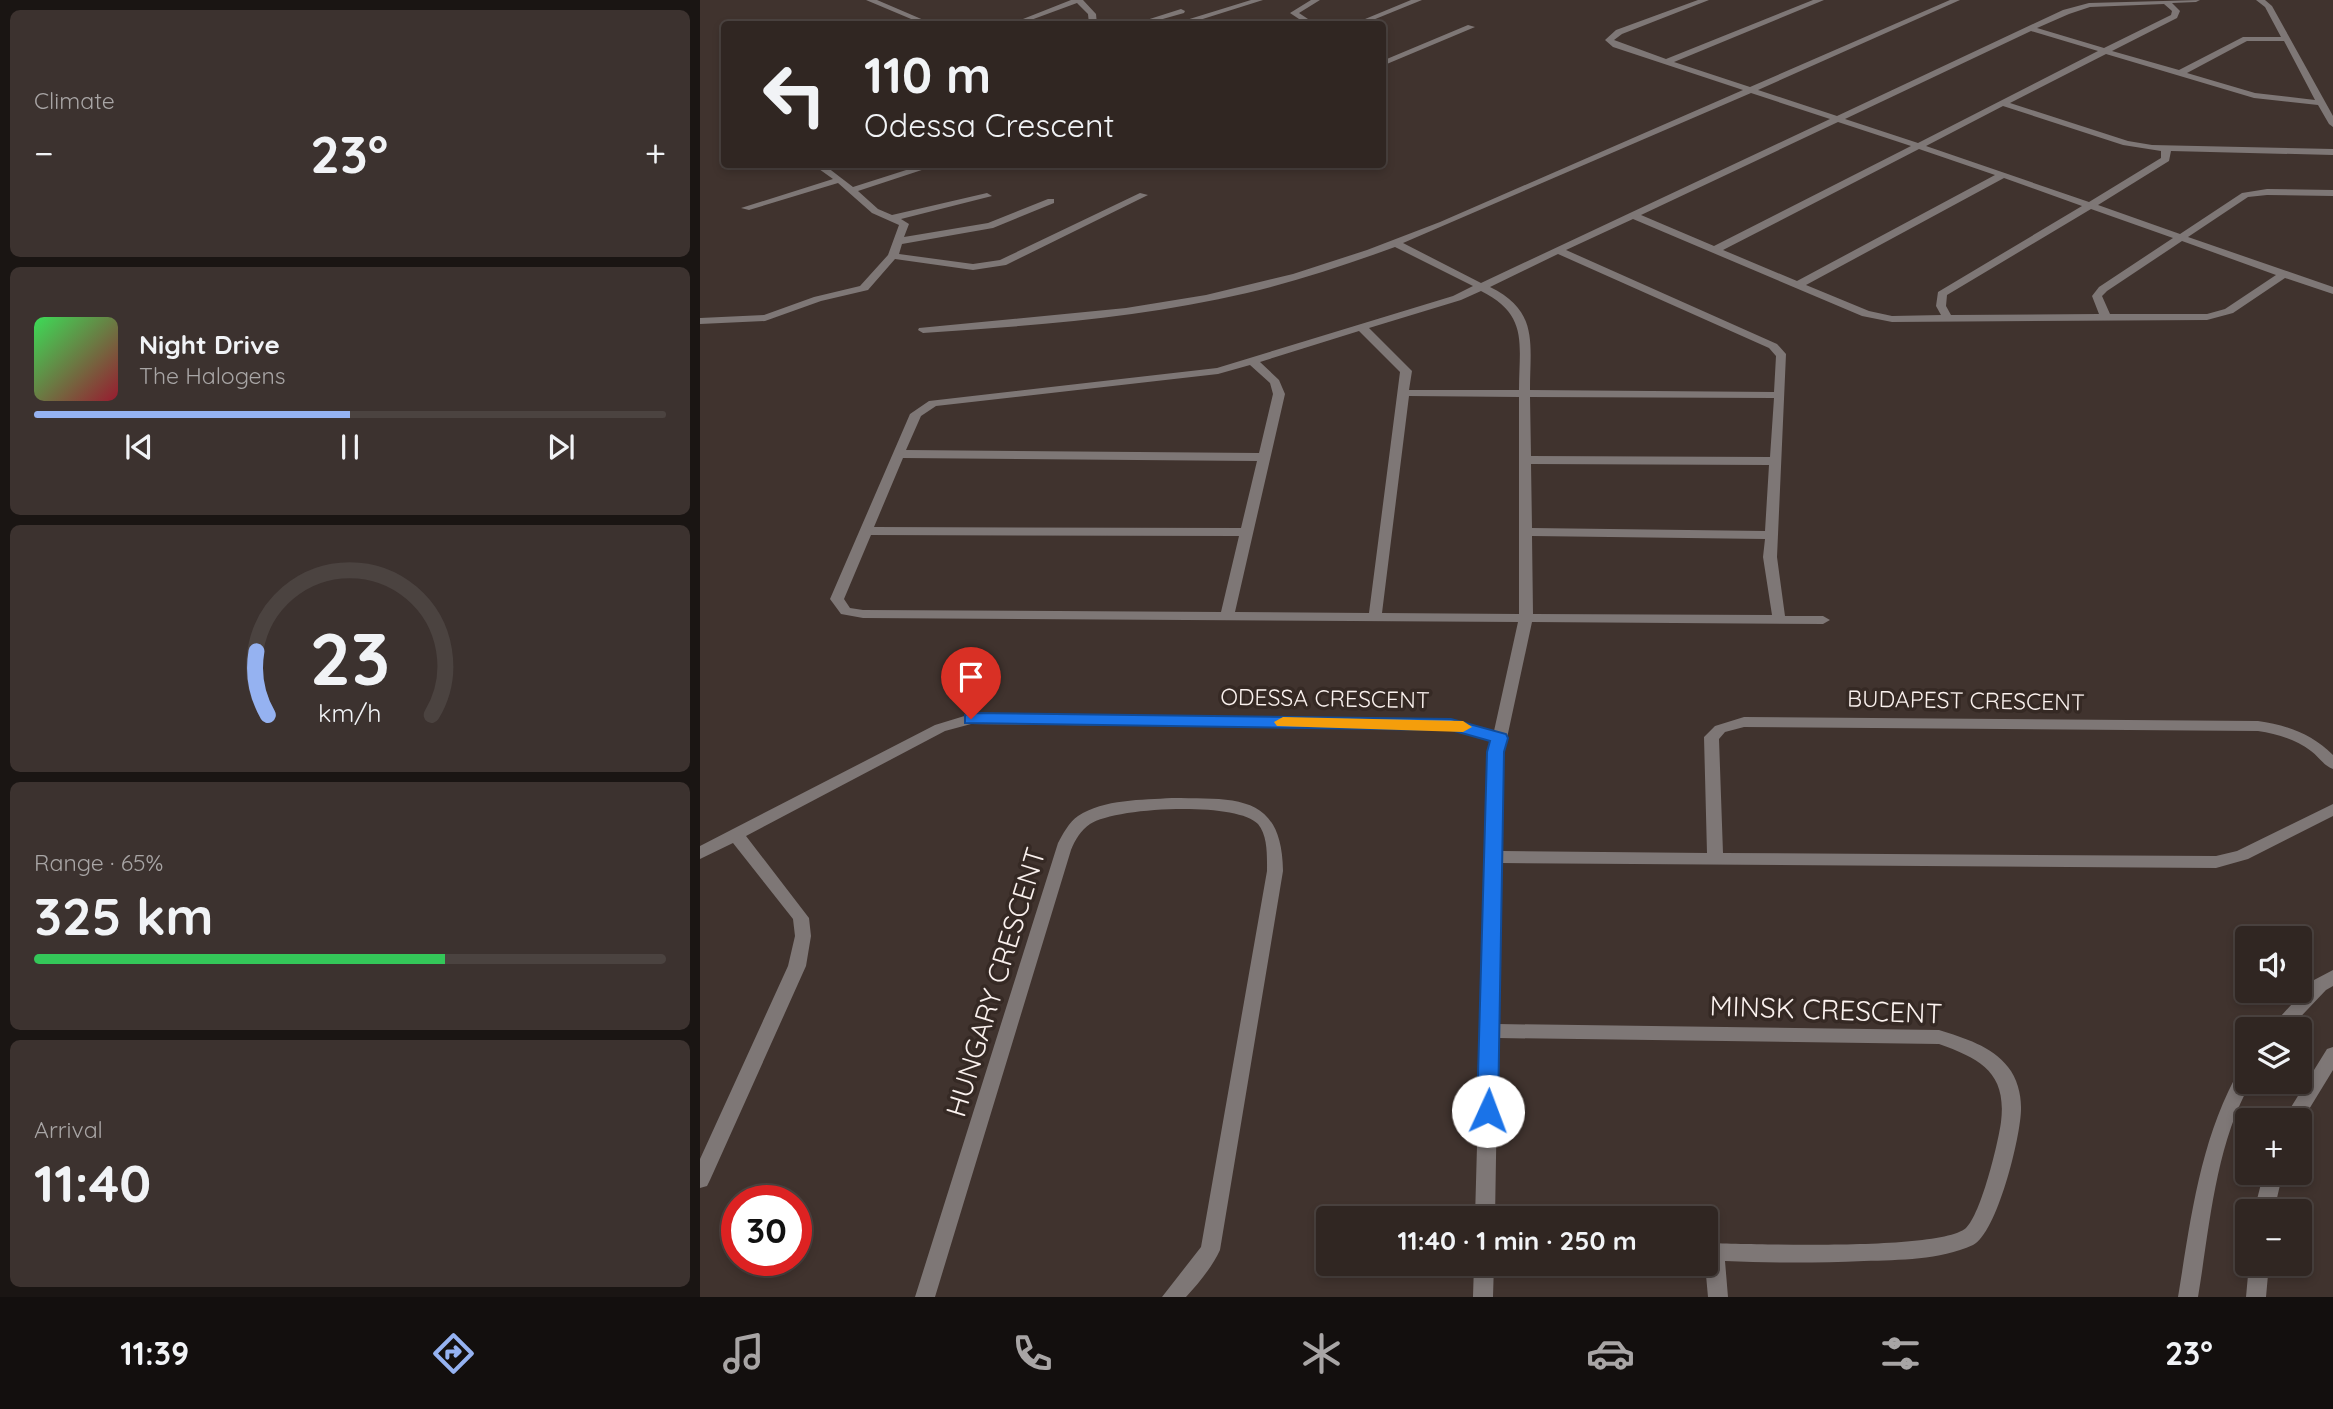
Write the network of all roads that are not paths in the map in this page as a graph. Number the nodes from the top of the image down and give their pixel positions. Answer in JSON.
{"nodes":[{"id":1,"x":890,"y":0,"type":"edge"},
{"id":2,"x":1078,"y":0,"type":"edge"},
{"id":3,"x":1259,"y":0,"type":"edge"},
{"id":4,"x":1316,"y":0,"type":"edge"},
{"id":5,"x":1419,"y":0,"type":"edge"},
{"id":6,"x":1705,"y":0,"type":"edge"},
{"id":7,"x":1820,"y":0,"type":"edge"},
{"id":8,"x":1956,"y":0,"type":"edge"},
{"id":9,"x":2196,"y":0,"type":"edge"},
{"id":10,"x":2260,"y":0,"type":"edge"},
{"id":11,"x":1174,"y":1,"type":"edge"},
{"id":12,"x":2165,"y":1,"type":"edge"},
{"id":13,"x":874,"y":2,"type":"edge"},
{"id":14,"x":1181,"y":11,"type":"junction"},
{"id":15,"x":922,"y":21,"type":"edge"},
{"id":16,"x":1022,"y":21,"type":"edge"},
{"id":17,"x":1093,"y":21,"type":"edge"},
{"id":18,"x":1148,"y":21,"type":"edge"},
{"id":19,"x":1187,"y":21,"type":"edge"},
{"id":20,"x":1194,"y":21,"type":"edge"},
{"id":21,"x":1303,"y":21,"type":"edge"},
{"id":22,"x":1365,"y":21,"type":"edge"},
{"id":23,"x":1471,"y":27,"type":"dead end"},
{"id":24,"x":2031,"y":29,"type":"junction"},
{"id":25,"x":2287,"y":39,"type":"junction"},
{"id":26,"x":2105,"y":51,"type":"junction"},
{"id":27,"x":1386,"y":62,"type":"edge"},
{"id":28,"x":1666,"y":62,"type":"junction"},
{"id":29,"x":2180,"y":74,"type":"junction"},
{"id":30,"x":1749,"y":90,"type":"junction"},
{"id":31,"x":2002,"y":103,"type":"junction"},
{"id":32,"x":2322,"y":103,"type":"junction"},
{"id":33,"x":1840,"y":120,"type":"junction"},
{"id":34,"x":2333,"y":124,"type":"edge"},
{"id":35,"x":1918,"y":146,"type":"junction"},
{"id":36,"x":2166,"y":149,"type":"junction"},
{"id":37,"x":2333,"y":152,"type":"edge"},
{"id":38,"x":822,"y":168,"type":"edge"},
{"id":39,"x":923,"y":168,"type":"edge"},
{"id":40,"x":2003,"y":175,"type":"junction"},
{"id":41,"x":840,"y":180,"type":"junction"},
{"id":42,"x":853,"y":190,"type":"junction"},
{"id":43,"x":2333,"y":192,"type":"edge"},
{"id":44,"x":1143,"y":195,"type":"dead end"},
{"id":45,"x":987,"y":196,"type":"dead end"},
{"id":46,"x":1051,"y":201,"type":"dead end"},
{"id":47,"x":2088,"y":205,"type":"junction"},
{"id":48,"x":746,"y":208,"type":"dead end"},
{"id":49,"x":1635,"y":216,"type":"junction"},
{"id":50,"x":893,"y":218,"type":"junction"},
{"id":51,"x":2180,"y":237,"type":"junction"},
{"id":52,"x":900,"y":242,"type":"junction"},
{"id":53,"x":1395,"y":243,"type":"junction"},
{"id":54,"x":1714,"y":250,"type":"junction"},
{"id":55,"x":1559,"y":251,"type":"junction"},
{"id":56,"x":893,"y":256,"type":"junction"},
{"id":57,"x":2284,"y":274,"type":"junction"},
{"id":58,"x":1797,"y":285,"type":"junction"},
{"id":59,"x":1484,"y":286,"type":"junction"},
{"id":60,"x":2333,"y":291,"type":"edge"},
{"id":61,"x":1948,"y":319,"type":"junction"},
{"id":62,"x":2106,"y":319,"type":"junction"},
{"id":63,"x":700,"y":321,"type":"edge"},
{"id":64,"x":1361,"y":327,"type":"junction"},
{"id":65,"x":923,"y":330,"type":"dead end"},
{"id":66,"x":1252,"y":360,"type":"junction"},
{"id":67,"x":1526,"y":392,"type":"junction"},
{"id":68,"x":1404,"y":393,"type":"junction"},
{"id":69,"x":1780,"y":395,"type":"junction"},
{"id":70,"x":899,"y":454,"type":"junction"},
{"id":71,"x":1264,"y":457,"type":"junction"},
{"id":72,"x":1527,"y":460,"type":"junction"},
{"id":73,"x":1776,"y":461,"type":"junction"},
{"id":74,"x":866,"y":531,"type":"junction"},
{"id":75,"x":1247,"y":532,"type":"junction"},
{"id":76,"x":1527,"y":533,"type":"junction"},
{"id":77,"x":1771,"y":535,"type":"junction"},
{"id":78,"x":1227,"y":616,"type":"junction"},
{"id":79,"x":1375,"y":617,"type":"junction"},
{"id":80,"x":1526,"y":618,"type":"junction"},
{"id":81,"x":1779,"y":620,"type":"junction"},
{"id":82,"x":1823,"y":620,"type":"dead end"},
{"id":83,"x":1500,"y":738,"type":"junction"},
{"id":84,"x":2333,"y":764,"type":"edge"},
{"id":85,"x":2333,"y":809,"type":"edge"},
{"id":86,"x":736,"y":835,"type":"junction"},
{"id":87,"x":700,"y":853,"type":"edge"},
{"id":88,"x":1494,"y":857,"type":"junction"},
{"id":89,"x":1715,"y":858,"type":"junction"},
{"id":90,"x":2333,"y":977,"type":"edge"},
{"id":91,"x":2289,"y":1017,"type":"edge"},
{"id":92,"x":1490,"y":1031,"type":"junction"},
{"id":93,"x":2333,"y":1054,"type":"edge"},
{"id":94,"x":2237,"y":1094,"type":"edge"},
{"id":95,"x":2299,"y":1108,"type":"edge"},
{"id":96,"x":700,"y":1180,"type":"edge"},
{"id":97,"x":1485,"y":1206,"type":"edge"},
{"id":98,"x":1718,"y":1252,"type":"edge"},
{"id":99,"x":1484,"y":1276,"type":"edge"},
{"id":100,"x":1714,"y":1276,"type":"edge"},
{"id":101,"x":2258,"y":1276,"type":"edge"},
{"id":102,"x":925,"y":1297,"type":"edge"},
{"id":103,"x":1172,"y":1297,"type":"edge"},
{"id":104,"x":1483,"y":1297,"type":"edge"},
{"id":105,"x":1718,"y":1297,"type":"edge"},
{"id":106,"x":2188,"y":1297,"type":"edge"},
{"id":107,"x":2256,"y":1297,"type":"edge"}],
"edges":[{"from":1,"to":13,"type":"street"},
{"from":2,"to":16,"type":"street"},
{"from":2,"to":17,"type":"street"},
{"from":3,"to":20,"type":"street"},
{"from":4,"to":21,"type":"street"},
{"from":5,"to":22,"type":"street"},
{"from":6,"to":28,"type":"street"},
{"from":7,"to":28,"type":"street"},
{"from":8,"to":30,"type":"street"},
{"from":9,"to":12,"type":"street"},
{"from":10,"to":25,"type":"street"},
{"from":11,"to":14,"type":"street"},
{"from":12,"to":24,"type":"street"},
{"from":12,"to":26,"type":"street"},
{"from":13,"to":15,"type":"street"},
{"from":14,"to":18,"type":"street"},
{"from":14,"to":19,"type":"street"},
{"from":23,"to":27,"type":"street"},
{"from":24,"to":26,"type":"street"},
{"from":24,"to":33,"type":"street"},
{"from":25,"to":29,"type":"street"},
{"from":25,"to":32,"type":"street"},
{"from":26,"to":29,"type":"street"},
{"from":26,"to":31,"type":"street"},
{"from":28,"to":30,"type":"street"},
{"from":29,"to":32,"type":"street"},
{"from":30,"to":33,"type":"street"},
{"from":30,"to":53,"type":"street"},
{"from":31,"to":35,"type":"street"},
{"from":31,"to":36,"type":"street"},
{"from":32,"to":34,"type":"street"},
{"from":33,"to":35,"type":"street"},
{"from":33,"to":49,"type":"street"},
{"from":35,"to":40,"type":"street"},
{"from":35,"to":54,"type":"street"},
{"from":36,"to":37,"type":"street"},
{"from":36,"to":47,"type":"street"},
{"from":38,"to":41,"type":"street"},
{"from":39,"to":42,"type":"street"},
{"from":40,"to":47,"type":"street"},
{"from":40,"to":58,"type":"street"},
{"from":41,"to":42,"type":"street"},
{"from":41,"to":48,"type":"street"},
{"from":42,"to":50,"type":"street"},
{"from":43,"to":51,"type":"street"},
{"from":44,"to":56,"type":"street"},
{"from":45,"to":50,"type":"street"},
{"from":46,"to":52,"type":"street"},
{"from":47,"to":51,"type":"street"},
{"from":47,"to":61,"type":"street"},
{"from":49,"to":54,"type":"street"},
{"from":49,"to":55,"type":"street"},
{"from":50,"to":52,"type":"street"},
{"from":51,"to":57,"type":"street"},
{"from":51,"to":62,"type":"street"},
{"from":52,"to":56,"type":"street"},
{"from":53,"to":59,"type":"street"},
{"from":53,"to":65,"type":"street"},
{"from":54,"to":58,"type":"street"},
{"from":55,"to":59,"type":"street"},
{"from":55,"to":69,"type":"street"},
{"from":56,"to":63,"type":"street"},
{"from":57,"to":60,"type":"street"},
{"from":57,"to":62,"type":"street"},
{"from":58,"to":61,"type":"street"},
{"from":59,"to":64,"type":"street"},
{"from":59,"to":67,"type":"street"},
{"from":61,"to":62,"type":"street"},
{"from":64,"to":66,"type":"street"},
{"from":64,"to":68,"type":"street"},
{"from":66,"to":70,"type":"street"},
{"from":66,"to":71,"type":"street"},
{"from":67,"to":68,"type":"street"},
{"from":67,"to":69,"type":"street"},
{"from":67,"to":72,"type":"street"},
{"from":68,"to":79,"type":"street"},
{"from":69,"to":73,"type":"street"},
{"from":70,"to":71,"type":"street"},
{"from":70,"to":74,"type":"street"},
{"from":71,"to":75,"type":"street"},
{"from":72,"to":73,"type":"street"},
{"from":72,"to":76,"type":"street"},
{"from":73,"to":77,"type":"street"},
{"from":74,"to":75,"type":"street"},
{"from":74,"to":78,"type":"street"},
{"from":75,"to":78,"type":"street"},
{"from":76,"to":77,"type":"street"},
{"from":76,"to":80,"type":"street"},
{"from":77,"to":81,"type":"street"},
{"from":78,"to":79,"type":"street"},
{"from":79,"to":80,"type":"street"},
{"from":80,"to":81,"type":"street"},
{"from":80,"to":83,"type":"street"},
{"from":81,"to":82,"type":"street"},
{"from":83,"to":86,"type":"street","name":"ODESSA CRESCENT"},
{"from":83,"to":88,"type":"street"},
{"from":84,"to":89,"type":"street","name":"BUDAPEST CRESCENT"},
{"from":85,"to":89,"type":"street"},
{"from":86,"to":87,"type":"street","name":"ODESSA CRESCENT"},
{"from":86,"to":96,"type":"street"},
{"from":88,"to":89,"type":"street"},
{"from":88,"to":92,"type":"street"},
{"from":90,"to":91,"type":"street"},
{"from":92,"to":97,"type":"street"},
{"from":92,"to":98,"type":"street","name":"MINSK CRESCENT"},
{"from":93,"to":95,"type":"street"},
{"from":94,"to":106,"type":"street"},
{"from":99,"to":104,"type":"street"},
{"from":100,"to":105,"type":"street"},
{"from":101,"to":107,"type":"street"},
{"from":102,"to":103,"type":"street","name":"HUNGARY CRESCENT"}]}
